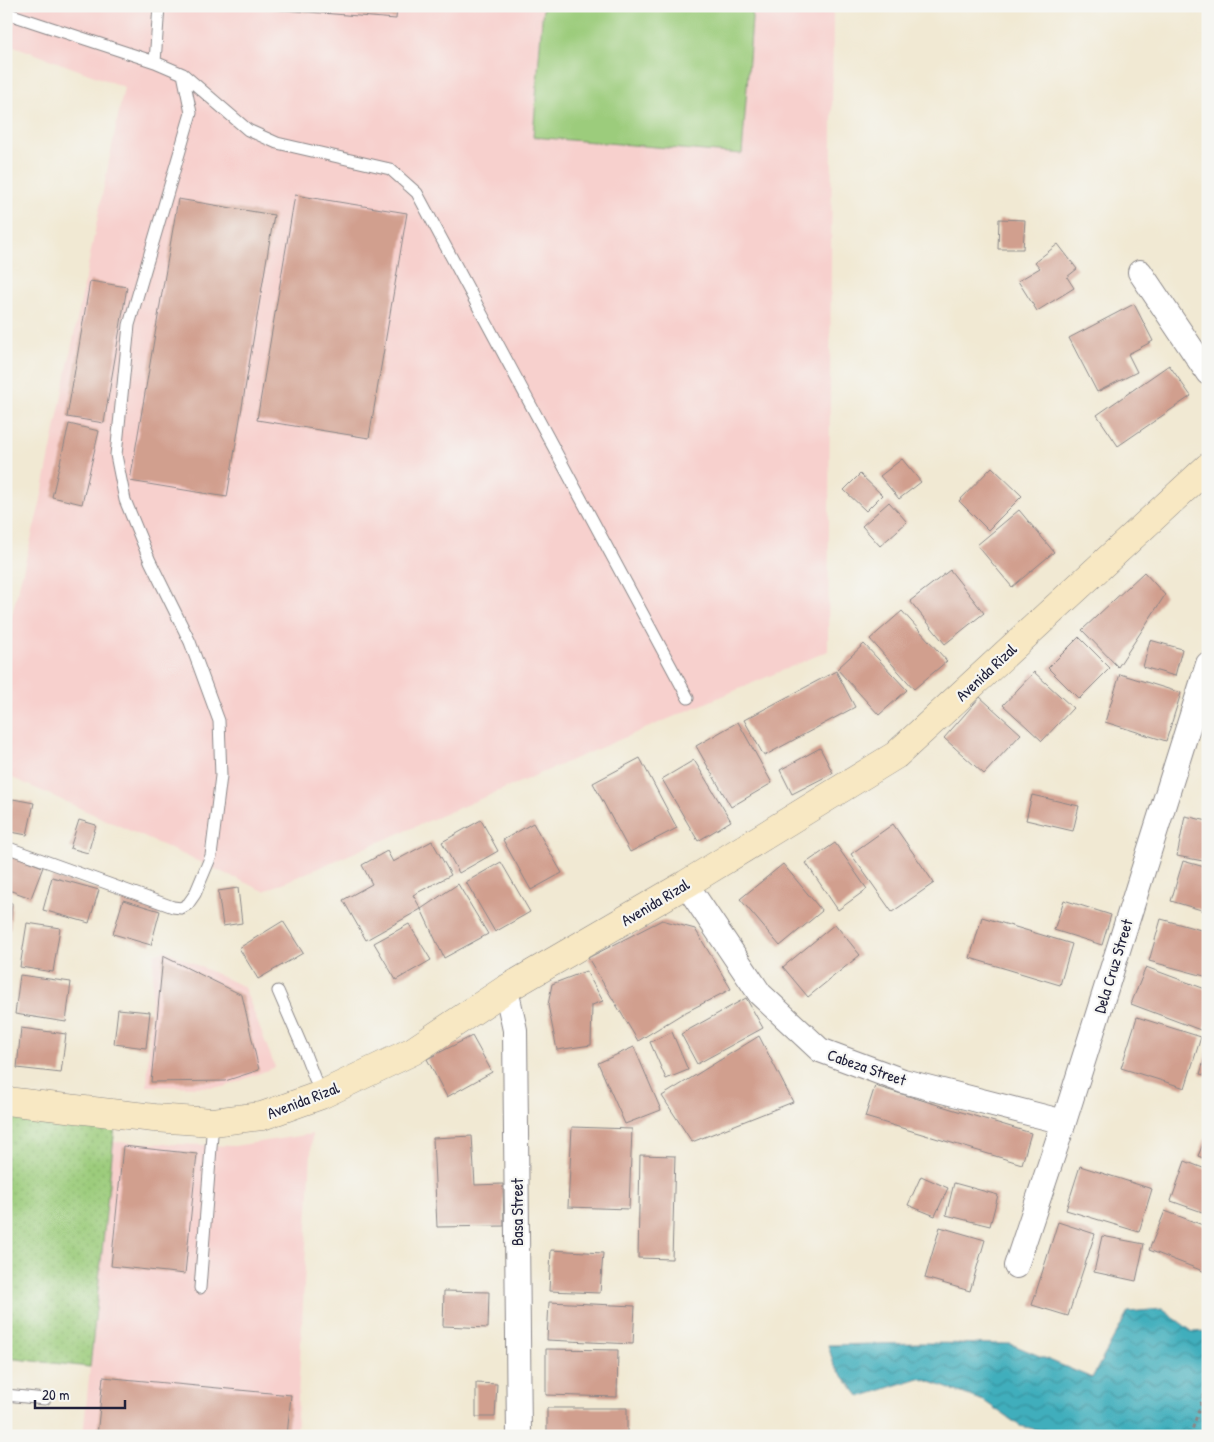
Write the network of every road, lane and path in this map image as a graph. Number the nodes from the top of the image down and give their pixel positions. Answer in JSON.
{"nodes":[{"id":1,"x":159,"y":6,"type":"edge"},
{"id":2,"x":6,"y":13,"type":"edge"},
{"id":3,"x":155,"y":62,"type":"junction"},
{"id":4,"x":183,"y":74,"type":"junction"},
{"id":5,"x":1140,"y":272,"type":"dead end"},
{"id":6,"x":1208,"y":373,"type":"edge"},
{"id":7,"x":1208,"y":468,"type":"edge"},
{"id":8,"x":1208,"y":664,"type":"edge"},
{"id":9,"x":688,"y":698,"type":"dead end"},
{"id":10,"x":6,"y":848,"type":"edge"},
{"id":11,"x":686,"y":884,"type":"junction"},
{"id":12,"x":506,"y":989,"type":"junction"},
{"id":13,"x":278,"y":991,"type":"dead end"},
{"id":14,"x":321,"y":1095,"type":"junction"},
{"id":15,"x":6,"y":1101,"type":"edge"},
{"id":16,"x":213,"y":1122,"type":"junction"},
{"id":17,"x":1064,"y":1122,"type":"junction"},
{"id":18,"x":1016,"y":1266,"type":"dead end"},
{"id":19,"x":200,"y":1288,"type":"dead end"},
{"id":20,"x":1208,"y":1383,"type":"edge"},
{"id":21,"x":6,"y":1395,"type":"edge"},
{"id":22,"x":46,"y":1399,"type":"dead end"},
{"id":23,"x":519,"y":1436,"type":"edge"},
{"id":24,"x":1190,"y":1436,"type":"edge"}],
"edges":[{"from":1,"to":3,"type":"lane"},
{"from":2,"to":3,"type":"lane"},
{"from":3,"to":4,"type":"lane"},
{"from":4,"to":9,"type":"lane"},
{"from":4,"to":10,"type":"lane"},
{"from":5,"to":6,"type":"street"},
{"from":7,"to":11,"type":"main road","name":"Avenida Rizal"},
{"from":8,"to":17,"type":"street","name":"Dela Cruz Street"},
{"from":11,"to":12,"type":"main road","name":"Avenida Rizal"},
{"from":11,"to":17,"type":"street","name":"Cabeza Street"},
{"from":12,"to":14,"type":"main road","name":"Avenida Rizal"},
{"from":12,"to":23,"type":"street","name":"Basa Street"},
{"from":13,"to":14,"type":"lane"},
{"from":14,"to":16,"type":"main road","name":"Avenida Rizal"},
{"from":15,"to":16,"type":"main road","name":"Avenida Rizal"},
{"from":16,"to":19,"type":"lane"},
{"from":17,"to":18,"type":"street","name":"Dela Cruz Street"},
{"from":20,"to":24,"type":"path"},
{"from":21,"to":22,"type":"lane"}]}
